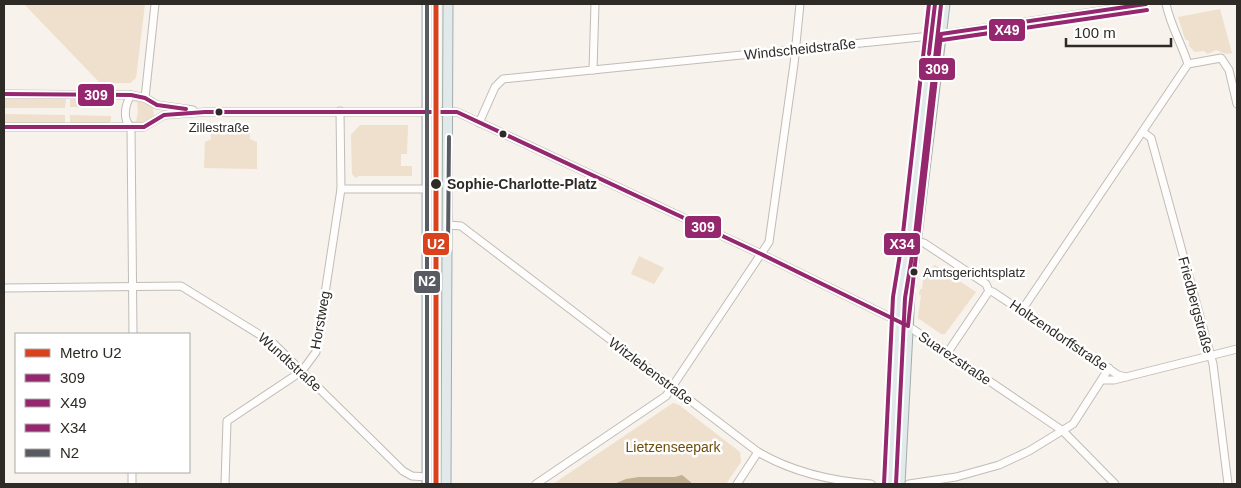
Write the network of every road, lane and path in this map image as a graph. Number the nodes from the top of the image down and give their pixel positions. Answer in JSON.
{"nodes":[{"id":1,"x":156,"y":4,"type":"edge"},
{"id":2,"x":427,"y":4,"type":"edge"},
{"id":3,"x":448,"y":4,"type":"edge"},
{"id":4,"x":596,"y":4,"type":"edge"},
{"id":5,"x":800,"y":4,"type":"edge"},
{"id":6,"x":935,"y":4,"type":"edge"},
{"id":7,"x":945,"y":4,"type":"edge"},
{"id":8,"x":1146,"y":4,"type":"edge"},
{"id":9,"x":1166,"y":4,"type":"edge"},
{"id":10,"x":942,"y":34,"type":"junction"},
{"id":11,"x":931,"y":36,"type":"junction"},
{"id":12,"x":795,"y":50,"type":"junction"},
{"id":13,"x":1188,"y":64,"type":"junction"},
{"id":14,"x":592,"y":70,"type":"junction"},
{"id":15,"x":4,"y":94,"type":"edge"},
{"id":16,"x":131,"y":95,"type":"junction"},
{"id":17,"x":145,"y":98,"type":"junction"},
{"id":18,"x":1237,"y":104,"type":"edge"},
{"id":19,"x":157,"y":105,"type":"junction"},
{"id":20,"x":340,"y":111,"type":"junction"},
{"id":21,"x":428,"y":111,"type":"junction"},
{"id":22,"x":205,"y":112,"type":"junction"},
{"id":23,"x":448,"y":112,"type":"junction"},
{"id":24,"x":157,"y":118,"type":"junction"},
{"id":25,"x":479,"y":123,"type":"junction"},
{"id":26,"x":4,"y":127,"type":"edge"},
{"id":27,"x":131,"y":128,"type":"junction"},
{"id":28,"x":1143,"y":132,"type":"junction"},
{"id":29,"x":341,"y":189,"type":"junction"},
{"id":30,"x":427,"y":189,"type":"junction"},
{"id":31,"x":448,"y":225,"type":"junction"},
{"id":32,"x":917,"y":241,"type":"junction"},
{"id":33,"x":761,"y":254,"type":"junction"},
{"id":34,"x":133,"y":286,"type":"junction"},
{"id":35,"x":4,"y":288,"type":"edge"},
{"id":36,"x":991,"y":291,"type":"junction"},
{"id":37,"x":1022,"y":310,"type":"junction"},
{"id":38,"x":897,"y":320,"type":"junction"},
{"id":39,"x":908,"y":326,"type":"junction"},
{"id":40,"x":133,"y":333,"type":"edge"},
{"id":41,"x":1237,"y":349,"type":"edge"},
{"id":42,"x":948,"y":352,"type":"junction"},
{"id":43,"x":1210,"y":356,"type":"junction"},
{"id":44,"x":1109,"y":368,"type":"junction"},
{"id":45,"x":302,"y":370,"type":"junction"},
{"id":46,"x":1126,"y":378,"type":"junction"},
{"id":47,"x":1102,"y":380,"type":"junction"},
{"id":48,"x":673,"y":388,"type":"junction"},
{"id":49,"x":1063,"y":431,"type":"junction"},
{"id":50,"x":758,"y":452,"type":"junction"},
{"id":51,"x":427,"y":481,"type":"edge"},
{"id":52,"x":225,"y":484,"type":"edge"},
{"id":53,"x":446,"y":484,"type":"edge"},
{"id":54,"x":536,"y":484,"type":"edge"},
{"id":55,"x":737,"y":484,"type":"edge"},
{"id":56,"x":871,"y":484,"type":"edge"},
{"id":57,"x":890,"y":484,"type":"edge"},
{"id":58,"x":900,"y":484,"type":"edge"},
{"id":59,"x":909,"y":484,"type":"edge"},
{"id":60,"x":1115,"y":484,"type":"edge"},
{"id":61,"x":1228,"y":484,"type":"edge"}],
"edges":[{"from":1,"to":17,"type":"street"},
{"from":2,"to":21,"type":"main road"},
{"from":3,"to":23,"type":"main road"},
{"from":4,"to":14,"type":"street"},
{"from":5,"to":12,"type":"street"},
{"from":6,"to":11,"type":"main road"},
{"from":7,"to":10,"type":"main road"},
{"from":8,"to":10,"type":"street","name":"Windscheidstraße"},
{"from":9,"to":13,"type":"street"},
{"from":10,"to":11,"type":"street","name":"Windscheidstraße"},
{"from":10,"to":32,"type":"main road"},
{"from":11,"to":12,"type":"street","name":"Windscheidstraße"},
{"from":11,"to":38,"type":"main road"},
{"from":12,"to":14,"type":"street","name":"Windscheidstraße"},
{"from":12,"to":33,"type":"street"},
{"from":13,"to":18,"type":"street"},
{"from":13,"to":28,"type":"street"},
{"from":14,"to":25,"type":"street","name":"Windscheidstraße"},
{"from":15,"to":16,"type":"street"},
{"from":16,"to":17,"type":"street"},
{"from":16,"to":27,"type":"street"},
{"from":17,"to":19,"type":"street"},
{"from":19,"to":22,"type":"street"},
{"from":19,"to":24,"type":"street"},
{"from":20,"to":21,"type":"street","name":"Suarezstraße"},
{"from":20,"to":22,"type":"street","name":"Suarezstraße"},
{"from":20,"to":29,"type":"street","name":"Horstweg"},
{"from":21,"to":23,"type":"street","name":"Suarezstraße"},
{"from":21,"to":30,"type":"main road"},
{"from":22,"to":24,"type":"street"},
{"from":23,"to":25,"type":"street","name":"Suarezstraße"},
{"from":23,"to":31,"type":"main road"},
{"from":24,"to":27,"type":"street"},
{"from":25,"to":33,"type":"street","name":"Suarezstraße"},
{"from":26,"to":27,"type":"street"},
{"from":27,"to":34,"type":"street"},
{"from":28,"to":37,"type":"street"},
{"from":28,"to":43,"type":"street","name":"Friedbergstraße"},
{"from":29,"to":30,"type":"street"},
{"from":29,"to":45,"type":"street","name":"Horstweg"},
{"from":30,"to":51,"type":"main road"},
{"from":31,"to":48,"type":"street","name":"Witzlebenstraße"},
{"from":31,"to":53,"type":"main road"},
{"from":32,"to":36,"type":"street","name":"Holtzendorffstraße"},
{"from":32,"to":39,"type":"main road"},
{"from":33,"to":38,"type":"street","name":"Suarezstraße"},
{"from":33,"to":48,"type":"street"},
{"from":34,"to":35,"type":"street","name":"Wundtstraße"},
{"from":34,"to":40,"type":"street"},
{"from":34,"to":45,"type":"street","name":"Wundtstraße"},
{"from":36,"to":37,"type":"street","name":"Holtzendorffstraße"},
{"from":36,"to":42,"type":"street"},
{"from":37,"to":44,"type":"street","name":"Holtzendorffstraße"},
{"from":38,"to":39,"type":"street","name":"Suarezstraße"},
{"from":38,"to":57,"type":"main road"},
{"from":39,"to":42,"type":"street","name":"Suarezstraße"},
{"from":39,"to":58,"type":"main road"},
{"from":41,"to":43,"type":"street","name":"Holtzendorffstraße"},
{"from":42,"to":49,"type":"street","name":"Suarezstraße"},
{"from":43,"to":46,"type":"street","name":"Holtzendorffstraße"},
{"from":43,"to":61,"type":"street","name":"Friedbergstraße"},
{"from":44,"to":46,"type":"street","name":"Holtzendorffstraße"},
{"from":44,"to":47,"type":"street"},
{"from":45,"to":51,"type":"street","name":"Wundtstraße"},
{"from":45,"to":52,"type":"street","name":"Horstweg"},
{"from":46,"to":47,"type":"street","name":"Holtzendorffstraße"},
{"from":47,"to":49,"type":"street"},
{"from":48,"to":50,"type":"street","name":"Witzlebenstraße"},
{"from":48,"to":54,"type":"street"},
{"from":49,"to":59,"type":"street"},
{"from":49,"to":60,"type":"street","name":"Suarezstraße"},
{"from":50,"to":55,"type":"street"},
{"from":50,"to":56,"type":"street","name":"Witzlebenstraße"}]}
